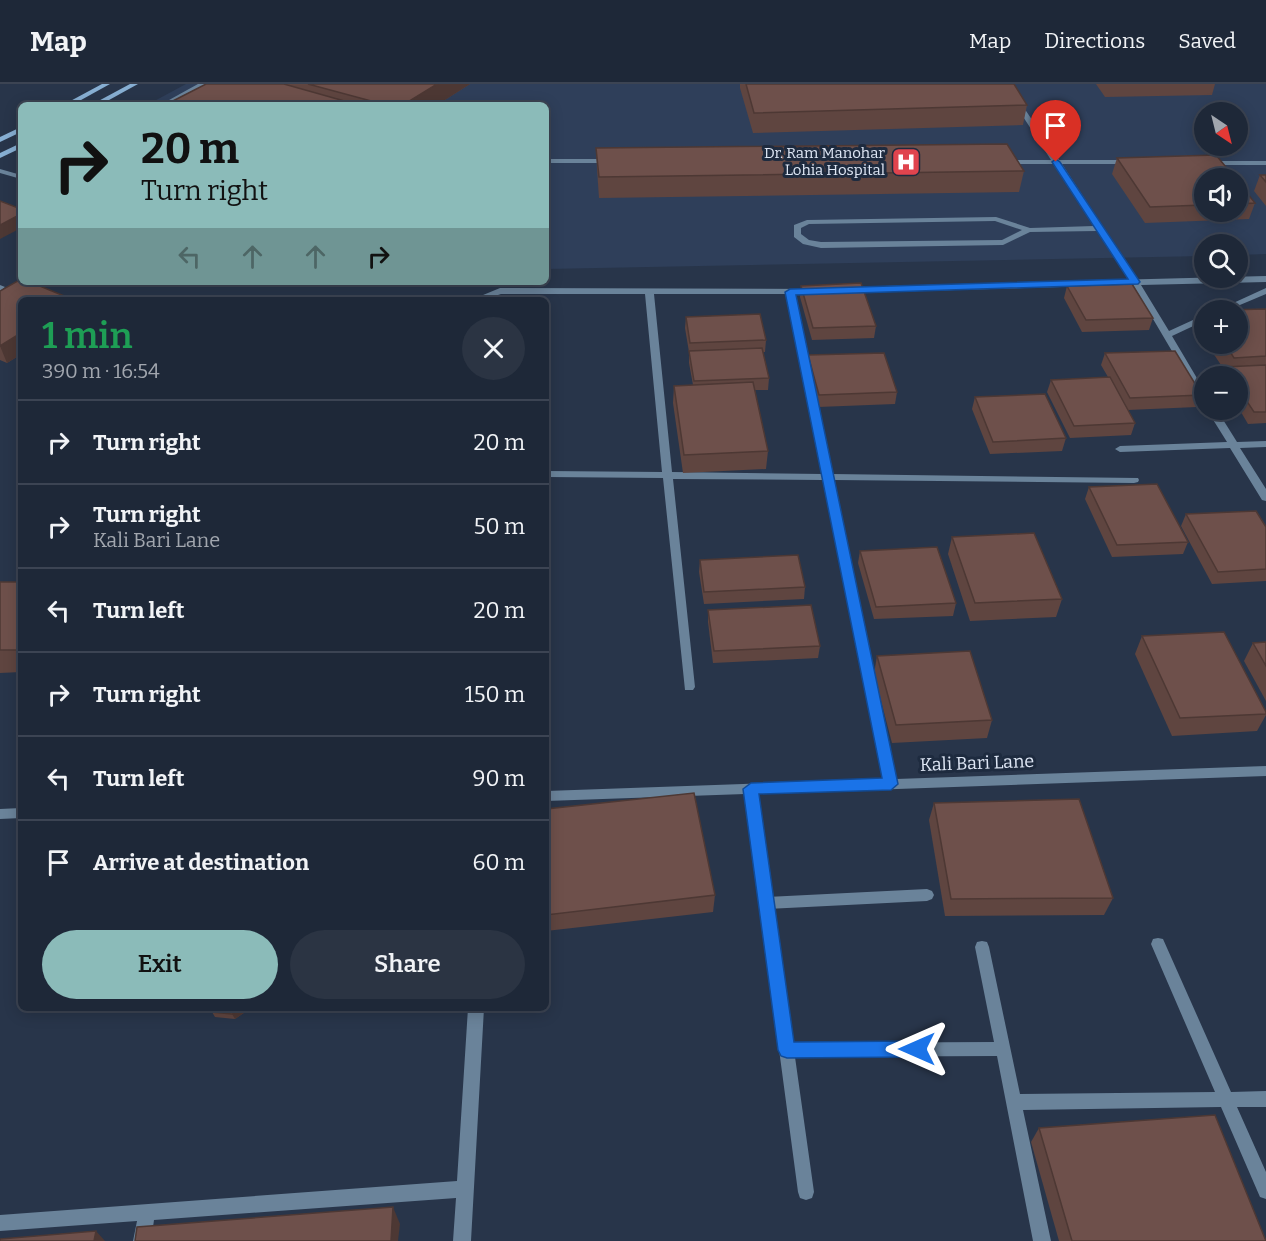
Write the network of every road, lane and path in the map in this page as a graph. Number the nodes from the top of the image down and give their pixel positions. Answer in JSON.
{"nodes":[{"id":1,"x":107,"y":84,"type":"edge"},
{"id":2,"x":135,"y":84,"type":"edge"},
{"id":3,"x":203,"y":84,"type":"edge"},
{"id":4,"x":1005,"y":84,"type":"edge"},
{"id":5,"x":73,"y":102,"type":"edge"},
{"id":6,"x":101,"y":102,"type":"edge"},
{"id":7,"x":170,"y":102,"type":"edge"},
{"id":8,"x":18,"y":131,"type":"edge"},
{"id":9,"x":0,"y":140,"type":"edge"},
{"id":10,"x":18,"y":147,"type":"edge"},
{"id":11,"x":0,"y":156,"type":"edge"},
{"id":12,"x":549,"y":162,"type":"edge"},
{"id":13,"x":617,"y":162,"type":"edge"},
{"id":14,"x":997,"y":162,"type":"edge"},
{"id":15,"x":1056,"y":162,"type":"junction"},
{"id":16,"x":1138,"y":162,"type":"edge"},
{"id":17,"x":1196,"y":163,"type":"edge"},
{"id":18,"x":1266,"y":163,"type":"edge"},
{"id":19,"x":0,"y":171,"type":"edge"},
{"id":20,"x":18,"y":176,"type":"edge"},
{"id":21,"x":1100,"y":228,"type":"junction"},
{"id":22,"x":1029,"y":230,"type":"junction"},
{"id":23,"x":1266,"y":279,"type":"edge"},
{"id":24,"x":1135,"y":282,"type":"junction"},
{"id":25,"x":838,"y":290,"type":"edge"},
{"id":26,"x":649,"y":291,"type":"junction"},
{"id":27,"x":826,"y":291,"type":"edge"},
{"id":28,"x":1266,"y":291,"type":"edge"},
{"id":29,"x":790,"y":292,"type":"junction"},
{"id":30,"x":484,"y":297,"type":"edge"},
{"id":31,"x":1245,"y":300,"type":"edge"},
{"id":32,"x":1194,"y":323,"type":"edge"},
{"id":33,"x":1167,"y":335,"type":"junction"},
{"id":34,"x":1194,"y":380,"type":"edge"},
{"id":35,"x":1218,"y":420,"type":"edge"},
{"id":36,"x":1266,"y":444,"type":"edge"},
{"id":37,"x":1233,"y":445,"type":"junction"},
{"id":38,"x":1120,"y":449,"type":"dead end"},
{"id":39,"x":549,"y":474,"type":"edge"},
{"id":40,"x":668,"y":475,"type":"junction"},
{"id":41,"x":830,"y":477,"type":"junction"},
{"id":42,"x":1134,"y":480,"type":"dead end"},
{"id":43,"x":1266,"y":498,"type":"edge"},
{"id":44,"x":689,"y":687,"type":"dead end"},
{"id":45,"x":1266,"y":771,"type":"edge"},
{"id":46,"x":891,"y":784,"type":"junction"},
{"id":47,"x":751,"y":789,"type":"junction"},
{"id":48,"x":549,"y":796,"type":"edge"},
{"id":49,"x":18,"y":813,"type":"edge"},
{"id":50,"x":0,"y":814,"type":"edge"},
{"id":51,"x":927,"y":895,"type":"dead end"},
{"id":52,"x":767,"y":903,"type":"junction"},
{"id":53,"x":1158,"y":944,"type":"dead end"},
{"id":54,"x":982,"y":947,"type":"dead end"},
{"id":55,"x":476,"y":1011,"type":"edge"},
{"id":56,"x":1003,"y":1049,"type":"junction"},
{"id":57,"x":787,"y":1050,"type":"junction"},
{"id":58,"x":1266,"y":1099,"type":"edge"},
{"id":59,"x":1226,"y":1101,"type":"junction"},
{"id":60,"x":1014,"y":1102,"type":"junction"},
{"id":61,"x":465,"y":1189,"type":"junction"},
{"id":62,"x":806,"y":1191,"type":"dead end"},
{"id":63,"x":1266,"y":1191,"type":"edge"},
{"id":64,"x":147,"y":1212,"type":"junction"},
{"id":65,"x":0,"y":1223,"type":"edge"},
{"id":66,"x":142,"y":1241,"type":"edge"},
{"id":67,"x":462,"y":1241,"type":"edge"},
{"id":68,"x":1042,"y":1241,"type":"edge"}],
"edges":[{"from":1,"to":5,"type":"main road"},
{"from":2,"to":6,"type":"main road"},
{"from":3,"to":7,"type":"street"},
{"from":4,"to":15,"type":"street"},
{"from":8,"to":9,"type":"main road"},
{"from":10,"to":11,"type":"main road"},
{"from":12,"to":13,"type":"street"},
{"from":14,"to":15,"type":"street"},
{"from":15,"to":16,"type":"street"},
{"from":15,"to":21,"type":"street"},
{"from":17,"to":18,"type":"street"},
{"from":19,"to":20,"type":"street"},
{"from":21,"to":22,"type":"street"},
{"from":21,"to":24,"type":"street"},
{"from":22,"to":22,"type":"street"},
{"from":23,"to":24,"type":"street"},
{"from":24,"to":25,"type":"street"},
{"from":24,"to":33,"type":"street"},
{"from":26,"to":29,"type":"street"},
{"from":26,"to":30,"type":"street"},
{"from":26,"to":40,"type":"street"},
{"from":27,"to":29,"type":"street"},
{"from":28,"to":31,"type":"street"},
{"from":29,"to":41,"type":"street"},
{"from":32,"to":33,"type":"street"},
{"from":33,"to":34,"type":"street"},
{"from":35,"to":37,"type":"street"},
{"from":36,"to":37,"type":"street"},
{"from":37,"to":38,"type":"street"},
{"from":37,"to":43,"type":"street"},
{"from":39,"to":40,"type":"street"},
{"from":40,"to":41,"type":"street"},
{"from":40,"to":44,"type":"street"},
{"from":41,"to":42,"type":"street"},
{"from":41,"to":46,"type":"street"},
{"from":45,"to":46,"type":"street","name":"Kali Bari Lane"},
{"from":46,"to":47,"type":"street","name":"Kali Bari Lane"},
{"from":47,"to":48,"type":"street","name":"Kali Bari Lane"},
{"from":47,"to":52,"type":"street"},
{"from":49,"to":50,"type":"street"},
{"from":51,"to":52,"type":"street"},
{"from":52,"to":57,"type":"street"},
{"from":53,"to":59,"type":"street"},
{"from":54,"to":56,"type":"street"},
{"from":55,"to":61,"type":"street"},
{"from":56,"to":57,"type":"street"},
{"from":56,"to":60,"type":"street"},
{"from":57,"to":62,"type":"street"},
{"from":58,"to":59,"type":"street"},
{"from":59,"to":60,"type":"street"},
{"from":59,"to":63,"type":"street"},
{"from":60,"to":68,"type":"street"},
{"from":61,"to":64,"type":"street"},
{"from":61,"to":67,"type":"street"},
{"from":64,"to":65,"type":"street"},
{"from":64,"to":66,"type":"street"}]}
